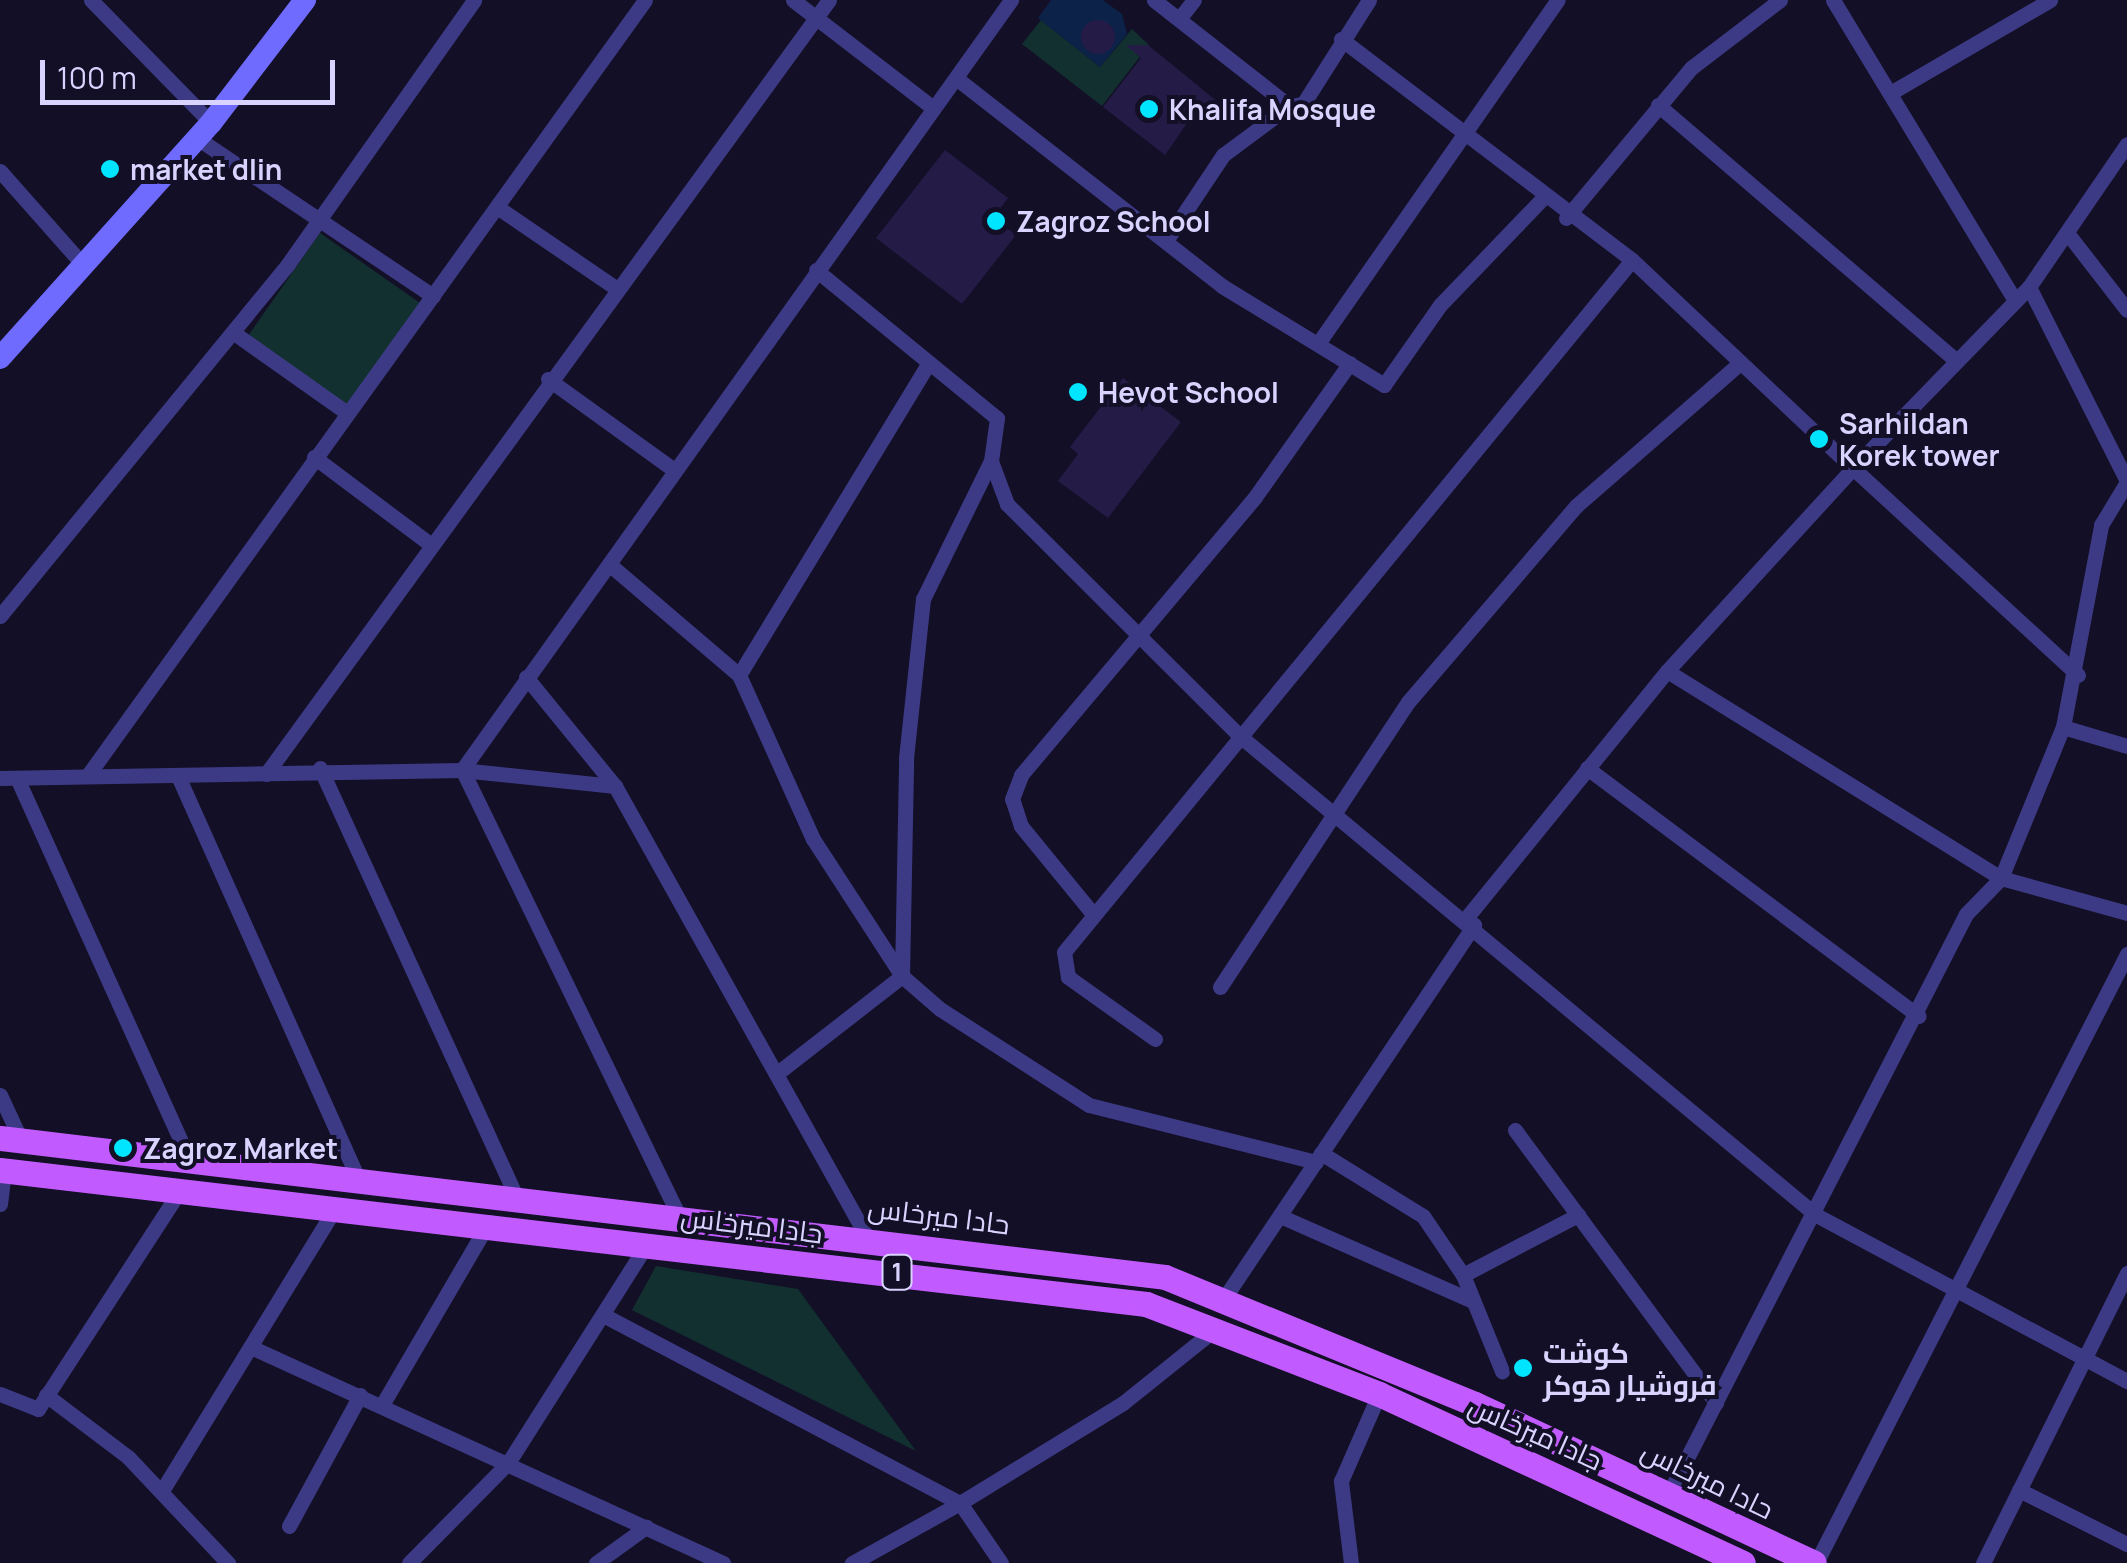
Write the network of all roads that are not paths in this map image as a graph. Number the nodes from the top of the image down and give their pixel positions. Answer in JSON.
{"nodes":[{"id":1,"x":90,"y":0,"type":"edge"},
{"id":2,"x":474,"y":0,"type":"edge"},
{"id":3,"x":645,"y":0,"type":"edge"},
{"id":4,"x":793,"y":0,"type":"edge"},
{"id":5,"x":829,"y":0,"type":"edge"},
{"id":6,"x":1011,"y":0,"type":"edge"},
{"id":7,"x":1154,"y":0,"type":"edge"},
{"id":8,"x":1194,"y":0,"type":"edge"},
{"id":9,"x":1370,"y":0,"type":"edge"},
{"id":10,"x":1558,"y":0,"type":"edge"},
{"id":11,"x":1780,"y":0,"type":"edge"},
{"id":12,"x":1834,"y":0,"type":"edge"},
{"id":13,"x":2050,"y":0,"type":"edge"},
{"id":14,"x":292,"y":5,"type":"edge"},
{"id":15,"x":816,"y":17,"type":"junction"},
{"id":16,"x":1179,"y":19,"type":"junction"},
{"id":17,"x":1341,"y":39,"type":"junction"},
{"id":18,"x":956,"y":78,"type":"junction"},
{"id":19,"x":1892,"y":92,"type":"junction"},
{"id":20,"x":1658,"y":105,"type":"junction"},
{"id":21,"x":1289,"y":106,"type":"junction"},
{"id":22,"x":933,"y":108,"type":"junction"},
{"id":23,"x":1465,"y":128,"type":"junction"},
{"id":24,"x":204,"y":130,"type":"junction"},
{"id":25,"x":2127,"y":144,"type":"edge"},
{"id":26,"x":0,"y":171,"type":"edge"},
{"id":27,"x":1544,"y":197,"type":"junction"},
{"id":28,"x":497,"y":207,"type":"junction"},
{"id":29,"x":319,"y":218,"type":"junction"},
{"id":30,"x":1566,"y":218,"type":"junction"},
{"id":31,"x":2068,"y":234,"type":"junction"},
{"id":32,"x":1166,"y":240,"type":"junction"},
{"id":33,"x":1632,"y":260,"type":"junction"},
{"id":34,"x":85,"y":267,"type":"junction"},
{"id":35,"x":816,"y":270,"type":"junction"},
{"id":36,"x":613,"y":286,"type":"junction"},
{"id":37,"x":2029,"y":287,"type":"junction"},
{"id":38,"x":433,"y":296,"type":"junction"},
{"id":39,"x":2015,"y":300,"type":"junction"},
{"id":40,"x":2127,"y":310,"type":"edge"},
{"id":41,"x":234,"y":333,"type":"junction"},
{"id":42,"x":1318,"y":342,"type":"junction"},
{"id":43,"x":0,"y":358,"type":"edge"},
{"id":44,"x":1955,"y":360,"type":"junction"},
{"id":45,"x":930,"y":363,"type":"junction"},
{"id":46,"x":1350,"y":363,"type":"junction"},
{"id":47,"x":1739,"y":364,"type":"junction"},
{"id":48,"x":548,"y":379,"type":"junction"},
{"id":49,"x":347,"y":413,"type":"junction"},
{"id":50,"x":314,"y":457,"type":"junction"},
{"id":51,"x":991,"y":461,"type":"junction"},
{"id":52,"x":1853,"y":468,"type":"junction"},
{"id":53,"x":673,"y":469,"type":"junction"},
{"id":54,"x":2126,"y":480,"type":"edge"},
{"id":55,"x":430,"y":544,"type":"junction"},
{"id":56,"x":609,"y":564,"type":"junction"},
{"id":57,"x":0,"y":616,"type":"edge"},
{"id":58,"x":1138,"y":633,"type":"junction"},
{"id":59,"x":1667,"y":671,"type":"junction"},
{"id":60,"x":2078,"y":674,"type":"junction"},
{"id":61,"x":739,"y":675,"type":"junction"},
{"id":62,"x":526,"y":676,"type":"junction"},
{"id":63,"x":2063,"y":728,"type":"junction"},
{"id":64,"x":1241,"y":736,"type":"junction"},
{"id":65,"x":2127,"y":746,"type":"edge"},
{"id":66,"x":320,"y":768,"type":"junction"},
{"id":67,"x":1587,"y":768,"type":"junction"},
{"id":68,"x":462,"y":770,"type":"junction"},
{"id":69,"x":266,"y":774,"type":"junction"},
{"id":70,"x":88,"y":775,"type":"junction"},
{"id":71,"x":178,"y":776,"type":"junction"},
{"id":72,"x":0,"y":778,"type":"edge"},
{"id":73,"x":17,"y":778,"type":"junction"},
{"id":74,"x":614,"y":786,"type":"junction"},
{"id":75,"x":1334,"y":814,"type":"junction"},
{"id":76,"x":2001,"y":878,"type":"junction"},
{"id":77,"x":2127,"y":912,"type":"edge"},
{"id":78,"x":1094,"y":914,"type":"junction"},
{"id":79,"x":1470,"y":922,"type":"junction"},
{"id":80,"x":2127,"y":954,"type":"edge"},
{"id":81,"x":902,"y":976,"type":"junction"},
{"id":82,"x":1220,"y":987,"type":"dead end"},
{"id":83,"x":1918,"y":1016,"type":"junction"},
{"id":84,"x":1155,"y":1039,"type":"dead end"},
{"id":85,"x":780,"y":1071,"type":"junction"},
{"id":86,"x":0,"y":1095,"type":"edge"},
{"id":87,"x":1515,"y":1130,"type":"dead end"},
{"id":88,"x":10,"y":1139,"type":"edge"},
{"id":89,"x":1319,"y":1158,"type":"junction"},
{"id":90,"x":189,"y":1159,"type":"junction"},
{"id":91,"x":2,"y":1170,"type":"edge"},
{"id":92,"x":358,"y":1178,"type":"junction"},
{"id":93,"x":182,"y":1189,"type":"junction"},
{"id":94,"x":516,"y":1196,"type":"junction"},
{"id":95,"x":0,"y":1204,"type":"edge"},
{"id":96,"x":336,"y":1207,"type":"junction"},
{"id":97,"x":678,"y":1214,"type":"junction"},
{"id":98,"x":1816,"y":1215,"type":"junction"},
{"id":99,"x":1280,"y":1216,"type":"junction"},
{"id":100,"x":1578,"y":1216,"type":"junction"},
{"id":101,"x":489,"y":1222,"type":"junction"},
{"id":102,"x":867,"y":1237,"type":"junction"},
{"id":103,"x":648,"y":1242,"type":"junction"},
{"id":104,"x":2127,"y":1273,"type":"edge"},
{"id":105,"x":1463,"y":1276,"type":"junction"},
{"id":106,"x":1952,"y":1292,"type":"junction"},
{"id":107,"x":1226,"y":1297,"type":"junction"},
{"id":108,"x":1473,"y":1301,"type":"junction"},
{"id":109,"x":607,"y":1317,"type":"junction"},
{"id":110,"x":1218,"y":1326,"type":"junction"},
{"id":111,"x":253,"y":1348,"type":"junction"},
{"id":112,"x":2084,"y":1360,"type":"junction"},
{"id":113,"x":1502,"y":1371,"type":"dead end"},
{"id":114,"x":2127,"y":1381,"type":"edge"},
{"id":115,"x":0,"y":1394,"type":"edge"},
{"id":116,"x":1379,"y":1394,"type":"junction"},
{"id":117,"x":46,"y":1395,"type":"junction"},
{"id":118,"x":360,"y":1395,"type":"junction"},
{"id":119,"x":1716,"y":1403,"type":"junction"},
{"id":120,"x":382,"y":1406,"type":"junction"},
{"id":121,"x":508,"y":1463,"type":"junction"},
{"id":122,"x":163,"y":1489,"type":"junction"},
{"id":123,"x":2020,"y":1490,"type":"junction"},
{"id":124,"x":1669,"y":1493,"type":"junction"},
{"id":125,"x":960,"y":1504,"type":"junction"},
{"id":126,"x":289,"y":1526,"type":"dead end"},
{"id":127,"x":646,"y":1527,"type":"junction"},
{"id":128,"x":2127,"y":1544,"type":"edge"},
{"id":129,"x":228,"y":1563,"type":"edge"},
{"id":130,"x":408,"y":1563,"type":"edge"},
{"id":131,"x":596,"y":1563,"type":"edge"},
{"id":132,"x":724,"y":1563,"type":"edge"},
{"id":133,"x":852,"y":1563,"type":"edge"},
{"id":134,"x":1001,"y":1563,"type":"edge"},
{"id":135,"x":1350,"y":1563,"type":"edge"},
{"id":136,"x":1743,"y":1563,"type":"edge"},
{"id":137,"x":1815,"y":1563,"type":"edge"},
{"id":138,"x":1984,"y":1563,"type":"edge"}],
"edges":[{"from":1,"to":24,"type":"street"},
{"from":2,"to":29,"type":"street"},
{"from":3,"to":28,"type":"street"},
{"from":4,"to":15,"type":"street"},
{"from":5,"to":15,"type":"street"},
{"from":6,"to":18,"type":"street"},
{"from":7,"to":16,"type":"street"},
{"from":8,"to":16,"type":"street"},
{"from":9,"to":17,"type":"street"},
{"from":10,"to":23,"type":"street"},
{"from":11,"to":20,"type":"street"},
{"from":12,"to":19,"type":"street"},
{"from":13,"to":19,"type":"street"},
{"from":14,"to":24,"type":"main road"},
{"from":15,"to":22,"type":"street"},
{"from":15,"to":36,"type":"street"},
{"from":16,"to":21,"type":"street"},
{"from":17,"to":21,"type":"street"},
{"from":17,"to":23,"type":"street"},
{"from":18,"to":22,"type":"street"},
{"from":18,"to":32,"type":"street"},
{"from":19,"to":39,"type":"street"},
{"from":20,"to":30,"type":"street"},
{"from":20,"to":44,"type":"street"},
{"from":21,"to":32,"type":"street"},
{"from":22,"to":35,"type":"street"},
{"from":23,"to":27,"type":"street"},
{"from":23,"to":42,"type":"street"},
{"from":24,"to":29,"type":"street"},
{"from":24,"to":34,"type":"main road"},
{"from":25,"to":31,"type":"street"},
{"from":26,"to":34,"type":"street"},
{"from":27,"to":30,"type":"street"},
{"from":27,"to":46,"type":"street"},
{"from":28,"to":36,"type":"street"},
{"from":28,"to":38,"type":"street"},
{"from":29,"to":38,"type":"street"},
{"from":29,"to":41,"type":"street"},
{"from":30,"to":33,"type":"street"},
{"from":31,"to":37,"type":"street"},
{"from":31,"to":40,"type":"street"},
{"from":32,"to":42,"type":"street"},
{"from":33,"to":47,"type":"street"},
{"from":33,"to":64,"type":"street"},
{"from":34,"to":43,"type":"main road"},
{"from":35,"to":45,"type":"street"},
{"from":35,"to":53,"type":"street"},
{"from":36,"to":48,"type":"street"},
{"from":37,"to":39,"type":"street"},
{"from":37,"to":54,"type":"street"},
{"from":38,"to":49,"type":"street"},
{"from":39,"to":44,"type":"street"},
{"from":41,"to":49,"type":"street"},
{"from":41,"to":57,"type":"street"},
{"from":42,"to":46,"type":"street"},
{"from":44,"to":52,"type":"street"},
{"from":45,"to":51,"type":"street"},
{"from":45,"to":61,"type":"street"},
{"from":46,"to":58,"type":"street"},
{"from":47,"to":52,"type":"street"},
{"from":47,"to":75,"type":"street"},
{"from":48,"to":53,"type":"street"},
{"from":48,"to":55,"type":"street"},
{"from":49,"to":50,"type":"street"},
{"from":50,"to":55,"type":"street"},
{"from":50,"to":70,"type":"street"},
{"from":51,"to":58,"type":"street"},
{"from":51,"to":81,"type":"street"},
{"from":52,"to":59,"type":"street"},
{"from":52,"to":60,"type":"street"},
{"from":53,"to":56,"type":"street"},
{"from":54,"to":60,"type":"street"},
{"from":55,"to":69,"type":"street"},
{"from":56,"to":61,"type":"street"},
{"from":56,"to":62,"type":"street"},
{"from":58,"to":64,"type":"street"},
{"from":58,"to":78,"type":"street"},
{"from":59,"to":67,"type":"street"},
{"from":59,"to":76,"type":"street"},
{"from":60,"to":63,"type":"street"},
{"from":61,"to":81,"type":"street"},
{"from":62,"to":68,"type":"street"},
{"from":62,"to":74,"type":"street"},
{"from":63,"to":65,"type":"street"},
{"from":63,"to":76,"type":"street"},
{"from":64,"to":75,"type":"street"},
{"from":64,"to":78,"type":"street"},
{"from":66,"to":68,"type":"street"},
{"from":66,"to":69,"type":"street"},
{"from":66,"to":94,"type":"street"},
{"from":67,"to":79,"type":"street"},
{"from":67,"to":83,"type":"street"},
{"from":68,"to":74,"type":"street"},
{"from":68,"to":97,"type":"street"},
{"from":69,"to":71,"type":"street"},
{"from":70,"to":71,"type":"street"},
{"from":70,"to":73,"type":"street"},
{"from":71,"to":92,"type":"street"},
{"from":72,"to":73,"type":"street"},
{"from":73,"to":90,"type":"street"},
{"from":74,"to":85,"type":"street"},
{"from":75,"to":79,"type":"street"},
{"from":75,"to":82,"type":"street"},
{"from":76,"to":77,"type":"street"},
{"from":76,"to":83,"type":"street"},
{"from":78,"to":84,"type":"street"},
{"from":79,"to":89,"type":"street"},
{"from":79,"to":98,"type":"street"},
{"from":80,"to":106,"type":"street"},
{"from":81,"to":85,"type":"street"},
{"from":81,"to":89,"type":"street"},
{"from":83,"to":98,"type":"street"},
{"from":85,"to":102,"type":"street"},
{"from":86,"to":88,"type":"street"},
{"from":87,"to":100,"type":"street"},
{"from":88,"to":90,"type":"main road","name":"حادا ميرخاس"},
{"from":89,"to":99,"type":"street"},
{"from":89,"to":105,"type":"street"},
{"from":90,"to":92,"type":"main road","name":"حادا ميرخاس"},
{"from":91,"to":93,"type":"main road","name":"جادا ميرخاس","number":"1"},
{"from":91,"to":95,"type":"street"},
{"from":92,"to":94,"type":"main road","name":"حادا ميرخاس"},
{"from":93,"to":96,"type":"main road","name":"جادا ميرخاس","number":"1"},
{"from":93,"to":117,"type":"street"},
{"from":94,"to":97,"type":"main road","name":"حادا ميرخاس"},
{"from":96,"to":101,"type":"main road","name":"جادا ميرخاس","number":"1"},
{"from":96,"to":111,"type":"street"},
{"from":97,"to":102,"type":"main road","name":"حادا ميرخاس"},
{"from":98,"to":106,"type":"street"},
{"from":98,"to":119,"type":"street"},
{"from":99,"to":107,"type":"street"},
{"from":99,"to":108,"type":"street"},
{"from":100,"to":105,"type":"street"},
{"from":100,"to":119,"type":"street"},
{"from":101,"to":103,"type":"main road","name":"جادا ميرخاس","number":"1"},
{"from":101,"to":120,"type":"street"},
{"from":102,"to":107,"type":"main road","name":"حادا ميرخاس"},
{"from":103,"to":109,"type":"street"},
{"from":103,"to":110,"type":"main road","name":"جادا ميرخاس","number":"1"},
{"from":104,"to":112,"type":"street"},
{"from":105,"to":108,"type":"street"},
{"from":106,"to":112,"type":"street"},
{"from":106,"to":137,"type":"street"},
{"from":107,"to":124,"type":"main road","name":"حادا ميرخاس"},
{"from":108,"to":113,"type":"street"},
{"from":109,"to":121,"type":"street"},
{"from":109,"to":125,"type":"street"},
{"from":110,"to":116,"type":"main road","name":"جادا ميرخاس","number":"1"},
{"from":110,"to":125,"type":"street"},
{"from":111,"to":118,"type":"street"},
{"from":111,"to":122,"type":"street"},
{"from":112,"to":114,"type":"street"},
{"from":112,"to":123,"type":"street"},
{"from":115,"to":117,"type":"street"},
{"from":116,"to":135,"type":"street"},
{"from":116,"to":136,"type":"main road","name":"جادا ميرخاس","number":"1"},
{"from":117,"to":122,"type":"street"},
{"from":118,"to":120,"type":"street"},
{"from":118,"to":126,"type":"street"},
{"from":119,"to":124,"type":"street"},
{"from":120,"to":121,"type":"street"},
{"from":121,"to":127,"type":"street"},
{"from":121,"to":130,"type":"street"},
{"from":122,"to":129,"type":"street"},
{"from":123,"to":128,"type":"street"},
{"from":123,"to":138,"type":"street"},
{"from":124,"to":137,"type":"main road","name":"حادا ميرخاس"},
{"from":125,"to":133,"type":"street"},
{"from":125,"to":134,"type":"street"},
{"from":127,"to":131,"type":"street"},
{"from":127,"to":132,"type":"street"}]}
